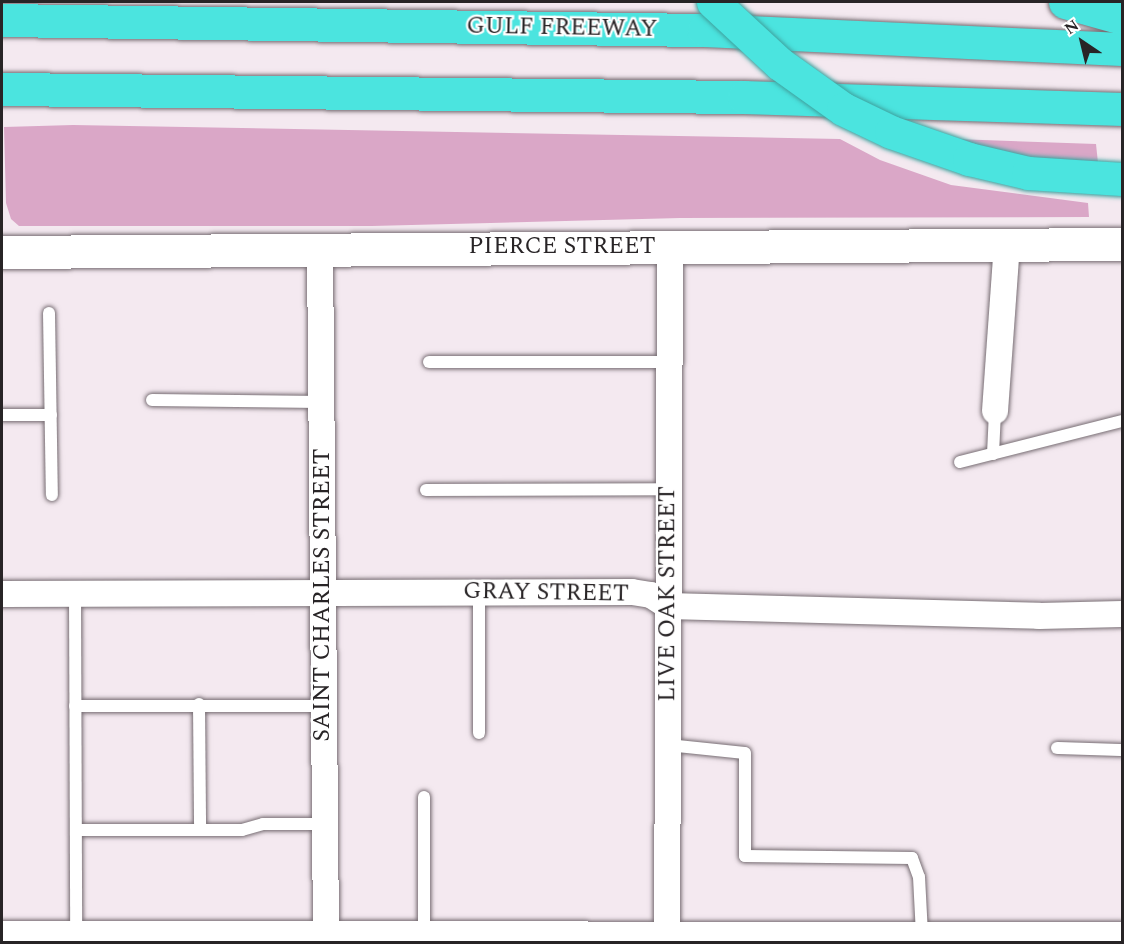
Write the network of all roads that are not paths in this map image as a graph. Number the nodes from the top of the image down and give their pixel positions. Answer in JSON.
{"nodes":[{"id":1,"x":712,"y":2,"type":"edge"},
{"id":2,"x":1065,"y":2,"type":"edge"},
{"id":3,"x":1122,"y":18,"type":"edge"},
{"id":4,"x":2,"y":20,"type":"edge"},
{"id":5,"x":1122,"y":50,"type":"edge"},
{"id":6,"x":2,"y":89,"type":"edge"},
{"id":7,"x":108,"y":89,"type":"junction"},
{"id":8,"x":2,"y":101,"type":"edge"},
{"id":9,"x":1122,"y":110,"type":"edge"},
{"id":10,"x":1122,"y":179,"type":"edge"},
{"id":11,"x":1122,"y":244,"type":"edge"},
{"id":12,"x":1007,"y":245,"type":"junction"},
{"id":13,"x":670,"y":246,"type":"junction"},
{"id":14,"x":320,"y":248,"type":"junction"},
{"id":15,"x":2,"y":252,"type":"edge"},
{"id":16,"x":49,"y":314,"type":"dead end"},
{"id":17,"x":429,"y":362,"type":"dead end"},
{"id":18,"x":669,"y":362,"type":"junction"},
{"id":19,"x":152,"y":400,"type":"dead end"},
{"id":20,"x":321,"y":402,"type":"junction"},
{"id":21,"x":995,"y":411,"type":"joint"},
{"id":22,"x":2,"y":415,"type":"edge"},
{"id":23,"x":51,"y":415,"type":"junction"},
{"id":24,"x":1122,"y":421,"type":"edge"},
{"id":25,"x":993,"y":454,"type":"junction"},
{"id":26,"x":960,"y":462,"type":"dead end"},
{"id":27,"x":669,"y":489,"type":"junction"},
{"id":28,"x":426,"y":490,"type":"dead end"},
{"id":29,"x":52,"y":495,"type":"dead end"},
{"id":30,"x":323,"y":591,"type":"junction"},
{"id":31,"x":479,"y":592,"type":"junction"},
{"id":32,"x":75,"y":593,"type":"junction"},
{"id":33,"x":2,"y":594,"type":"edge"},
{"id":34,"x":668,"y":606,"type":"junction"},
{"id":35,"x":1122,"y":614,"type":"edge"},
{"id":36,"x":199,"y":704,"type":"junction"},
{"id":37,"x":75,"y":706,"type":"junction"},
{"id":38,"x":324,"y":706,"type":"junction"},
{"id":39,"x":479,"y":733,"type":"dead end"},
{"id":40,"x":668,"y":746,"type":"junction"},
{"id":41,"x":1057,"y":748,"type":"dead end"},
{"id":42,"x":1122,"y":750,"type":"edge"},
{"id":43,"x":424,"y":797,"type":"dead end"},
{"id":44,"x":325,"y":824,"type":"junction"},
{"id":45,"x":76,"y":830,"type":"junction"},
{"id":46,"x":200,"y":830,"type":"junction"},
{"id":47,"x":424,"y":933,"type":"junction"},
{"id":48,"x":2,"y":934,"type":"edge"},
{"id":49,"x":76,"y":934,"type":"junction"},
{"id":50,"x":922,"y":934,"type":"junction"},
{"id":51,"x":1122,"y":935,"type":"edge"},
{"id":52,"x":667,"y":937,"type":"edge"},
{"id":53,"x":326,"y":938,"type":"edge"},
{"id":54,"x":1013,"y":938,"type":"edge"}],
"edges":[{"from":1,"to":10,"type":"highway","bridge":true},
{"from":2,"to":3,"type":"highway"},
{"from":4,"to":5,"type":"highway","name":"GULF FREEWAY"},
{"from":6,"to":7,"type":"highway"},
{"from":7,"to":8,"type":"highway"},
{"from":7,"to":9,"type":"highway"},
{"from":11,"to":12,"type":"main road","name":"PIERCE STREET"},
{"from":12,"to":13,"type":"main road","name":"PIERCE STREET"},
{"from":12,"to":21,"type":"street"},
{"from":13,"to":14,"type":"main road","name":"PIERCE STREET"},
{"from":13,"to":18,"type":"street","name":"LIVE OAK STREET"},
{"from":14,"to":15,"type":"main road","name":"PIERCE STREET"},
{"from":14,"to":20,"type":"street","name":"SAINT CHARLES STREET"},
{"from":16,"to":23,"type":"lane"},
{"from":17,"to":18,"type":"lane"},
{"from":18,"to":27,"type":"street","name":"LIVE OAK STREET"},
{"from":19,"to":20,"type":"lane"},
{"from":20,"to":30,"type":"street","name":"SAINT CHARLES STREET"},
{"from":21,"to":25,"type":"lane"},
{"from":22,"to":23,"type":"lane"},
{"from":23,"to":29,"type":"lane"},
{"from":24,"to":25,"type":"lane"},
{"from":25,"to":26,"type":"lane"},
{"from":27,"to":28,"type":"lane"},
{"from":27,"to":34,"type":"street","name":"LIVE OAK STREET"},
{"from":30,"to":31,"type":"street","name":"GRAY STREET"},
{"from":30,"to":32,"type":"street","name":"GRAY STREET"},
{"from":30,"to":38,"type":"street","name":"SAINT CHARLES STREET"},
{"from":31,"to":34,"type":"street","name":"GRAY STREET"},
{"from":31,"to":39,"type":"lane"},
{"from":32,"to":33,"type":"street","name":"GRAY STREET"},
{"from":32,"to":37,"type":"lane"},
{"from":34,"to":35,"type":"street","name":"GRAY STREET"},
{"from":34,"to":40,"type":"street","name":"LIVE OAK STREET"},
{"from":36,"to":37,"type":"lane"},
{"from":36,"to":38,"type":"lane"},
{"from":36,"to":46,"type":"lane"},
{"from":37,"to":45,"type":"lane"},
{"from":38,"to":44,"type":"street","name":"SAINT CHARLES STREET"},
{"from":40,"to":50,"type":"lane"},
{"from":40,"to":52,"type":"street","name":"LIVE OAK STREET"},
{"from":41,"to":42,"type":"lane"},
{"from":43,"to":47,"type":"lane"},
{"from":44,"to":46,"type":"lane"},
{"from":44,"to":53,"type":"street","name":"SAINT CHARLES STREET"},
{"from":45,"to":46,"type":"lane"},
{"from":45,"to":49,"type":"lane"},
{"from":47,"to":52,"type":"street"},
{"from":47,"to":53,"type":"street"},
{"from":48,"to":49,"type":"street"},
{"from":49,"to":53,"type":"street"},
{"from":50,"to":52,"type":"street"},
{"from":50,"to":54,"type":"street"},
{"from":51,"to":54,"type":"street"}]}
